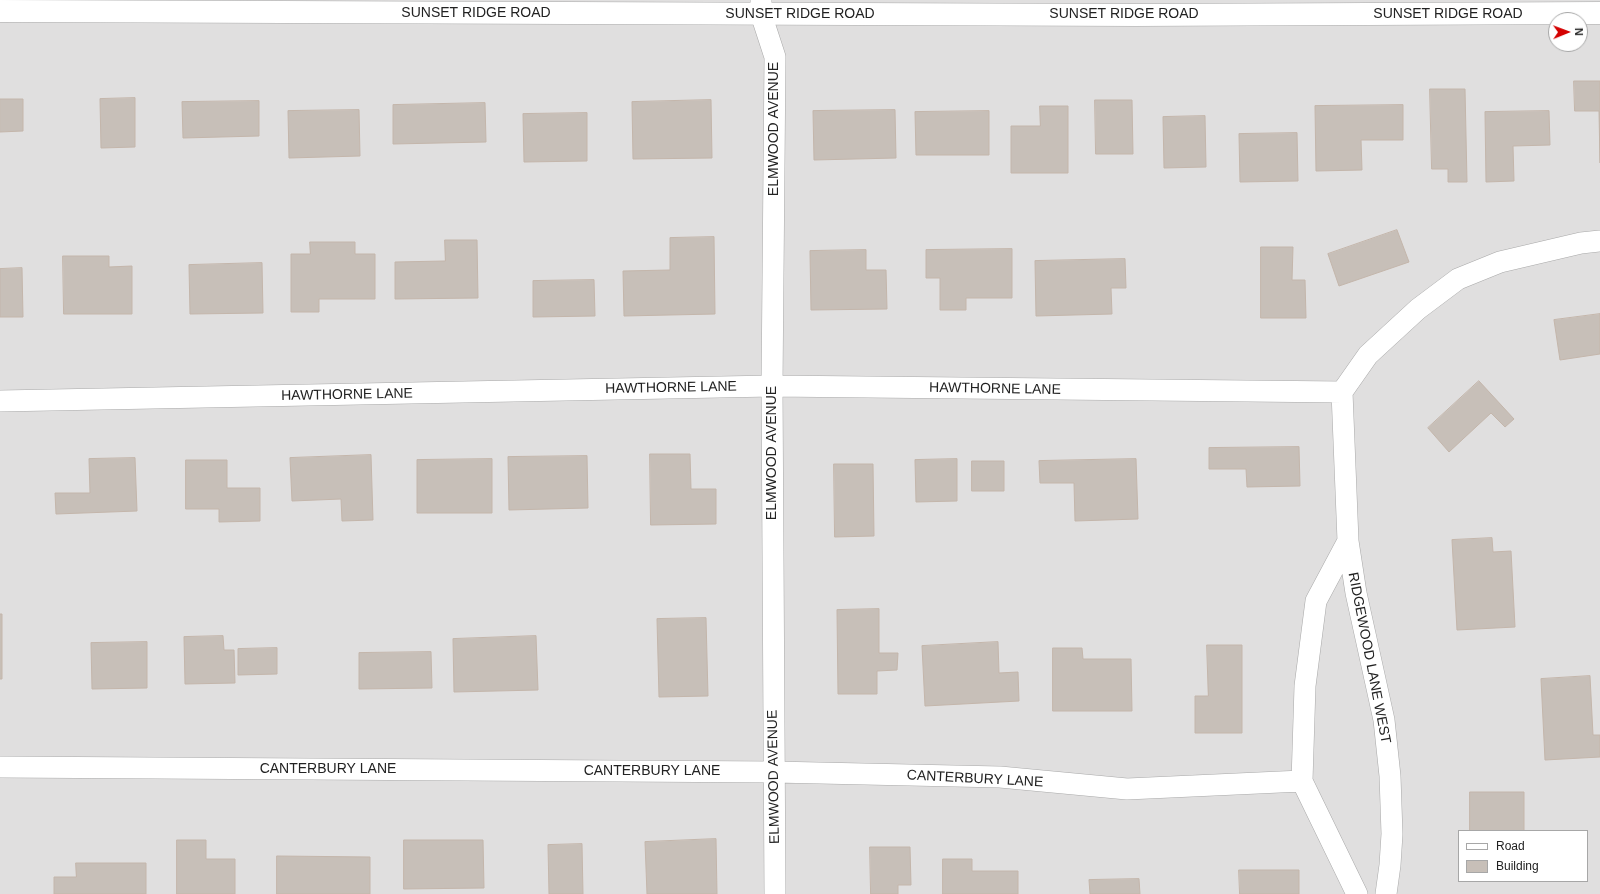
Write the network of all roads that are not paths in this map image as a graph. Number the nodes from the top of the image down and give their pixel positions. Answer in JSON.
{"nodes":[{"id":1,"x":761,"y":7,"type":"edge"},
{"id":2,"x":1136,"y":7,"type":"edge"},
{"id":3,"x":0,"y":11,"type":"edge"},
{"id":4,"x":1600,"y":13,"type":"edge"},
{"id":5,"x":1600,"y":241,"type":"edge"},
{"id":6,"x":772,"y":386,"type":"junction"},
{"id":7,"x":1342,"y":392,"type":"junction"},
{"id":8,"x":0,"y":401,"type":"edge"},
{"id":9,"x":1348,"y":541,"type":"junction"},
{"id":10,"x":0,"y":767,"type":"edge"},
{"id":11,"x":774,"y":772,"type":"junction"},
{"id":12,"x":1302,"y":781,"type":"junction"},
{"id":13,"x":775,"y":894,"type":"edge"},
{"id":14,"x":1357,"y":894,"type":"edge"},
{"id":15,"x":1386,"y":894,"type":"edge"}],
"edges":[{"from":1,"to":2,"type":"street","name":"SUNSET RIDGE ROAD"},
{"from":1,"to":3,"type":"street","name":"SUNSET RIDGE ROAD"},
{"from":1,"to":6,"type":"street","name":"ELMWOOD AVENUE"},
{"from":2,"to":4,"type":"street","name":"SUNSET RIDGE ROAD"},
{"from":5,"to":7,"type":"street"},
{"from":6,"to":7,"type":"street","name":"HAWTHORNE LANE"},
{"from":6,"to":8,"type":"street","name":"HAWTHORNE LANE"},
{"from":6,"to":11,"type":"street","name":"ELMWOOD AVENUE"},
{"from":7,"to":9,"type":"street","name":"RIDGEWOOD LANE WEST"},
{"from":9,"to":12,"type":"street","name":"RIDGEWOOD LANE WEST"},
{"from":9,"to":15,"type":"street","name":"RIDGEWOOD LANE WEST"},
{"from":10,"to":11,"type":"street","name":"CANTERBURY LANE"},
{"from":11,"to":12,"type":"street","name":"CANTERBURY LANE"},
{"from":11,"to":13,"type":"street","name":"ELMWOOD AVENUE"},
{"from":12,"to":14,"type":"street"}]}
